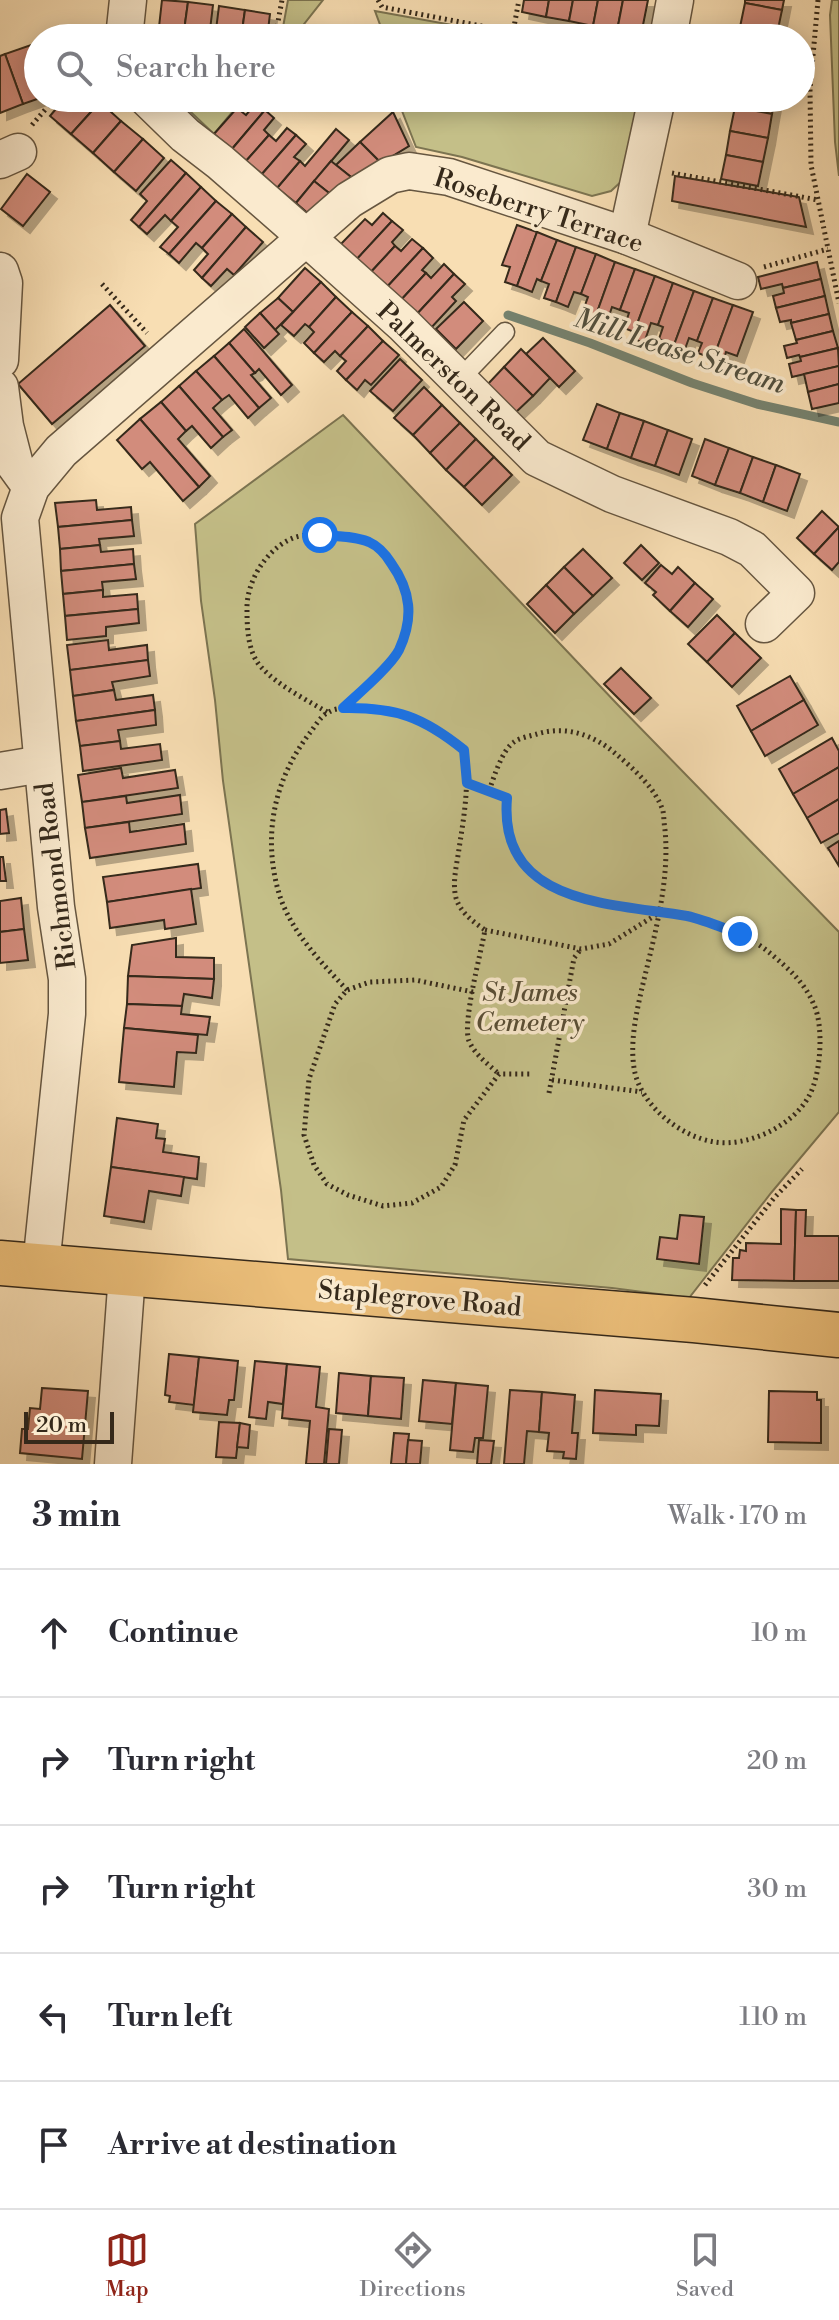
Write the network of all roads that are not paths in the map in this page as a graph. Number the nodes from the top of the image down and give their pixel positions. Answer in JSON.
{"nodes":[{"id":1,"x":128,"y":0,"type":"edge"},
{"id":2,"x":675,"y":0,"type":"edge"},
{"id":3,"x":125,"y":24,"type":"edge"},
{"id":4,"x":671,"y":24,"type":"edge"},
{"id":5,"x":161,"y":112,"type":"edge"},
{"id":6,"x":654,"y":112,"type":"edge"},
{"id":7,"x":627,"y":236,"type":"junction"},
{"id":8,"x":307,"y":238,"type":"junction"},
{"id":9,"x":0,"y":271,"type":"edge"},
{"id":10,"x":738,"y":281,"type":"road end"},
{"id":11,"x":505,"y":332,"type":"dead end"},
{"id":12,"x":0,"y":360,"type":"edge"},
{"id":13,"x":459,"y":380,"type":"junction"},
{"id":14,"x":0,"y":387,"type":"edge"},
{"id":15,"x":31,"y":487,"type":"junction"},
{"id":16,"x":764,"y":624,"type":"dead end"},
{"id":17,"x":42,"y":764,"type":"junction"},
{"id":18,"x":0,"y":771,"type":"edge"},
{"id":19,"x":21,"y":1265,"type":"edge"},
{"id":20,"x":127,"y":1274,"type":"junction"},
{"id":21,"x":839,"y":1335,"type":"edge"},
{"id":22,"x":113,"y":1464,"type":"edge"}],
"edges":[{"from":1,"to":3,"type":"street"},
{"from":2,"to":4,"type":"street"},
{"from":5,"to":8,"type":"street","name":"Palmerston Road"},
{"from":6,"to":7,"type":"street"},
{"from":7,"to":8,"type":"street","name":"Roseberry Terrace"},
{"from":7,"to":10,"type":"street","name":"Roseberry Terrace"},
{"from":8,"to":13,"type":"street","name":"Palmerston Road"},
{"from":8,"to":15,"type":"street","name":"Richmond Road"},
{"from":9,"to":12,"type":"street"},
{"from":11,"to":13,"type":"lane"},
{"from":13,"to":16,"type":"street","name":"Palmerston Road"},
{"from":14,"to":15,"type":"street"},
{"from":15,"to":17,"type":"street","name":"Richmond Road"},
{"from":17,"to":18,"type":"street"},
{"from":17,"to":19,"type":"street","name":"Richmond Road"},
{"from":19,"to":20,"type":"main road","name":"Staplegrove Road"},
{"from":20,"to":21,"type":"main road","name":"Staplegrove Road"},
{"from":20,"to":22,"type":"street"}]}
